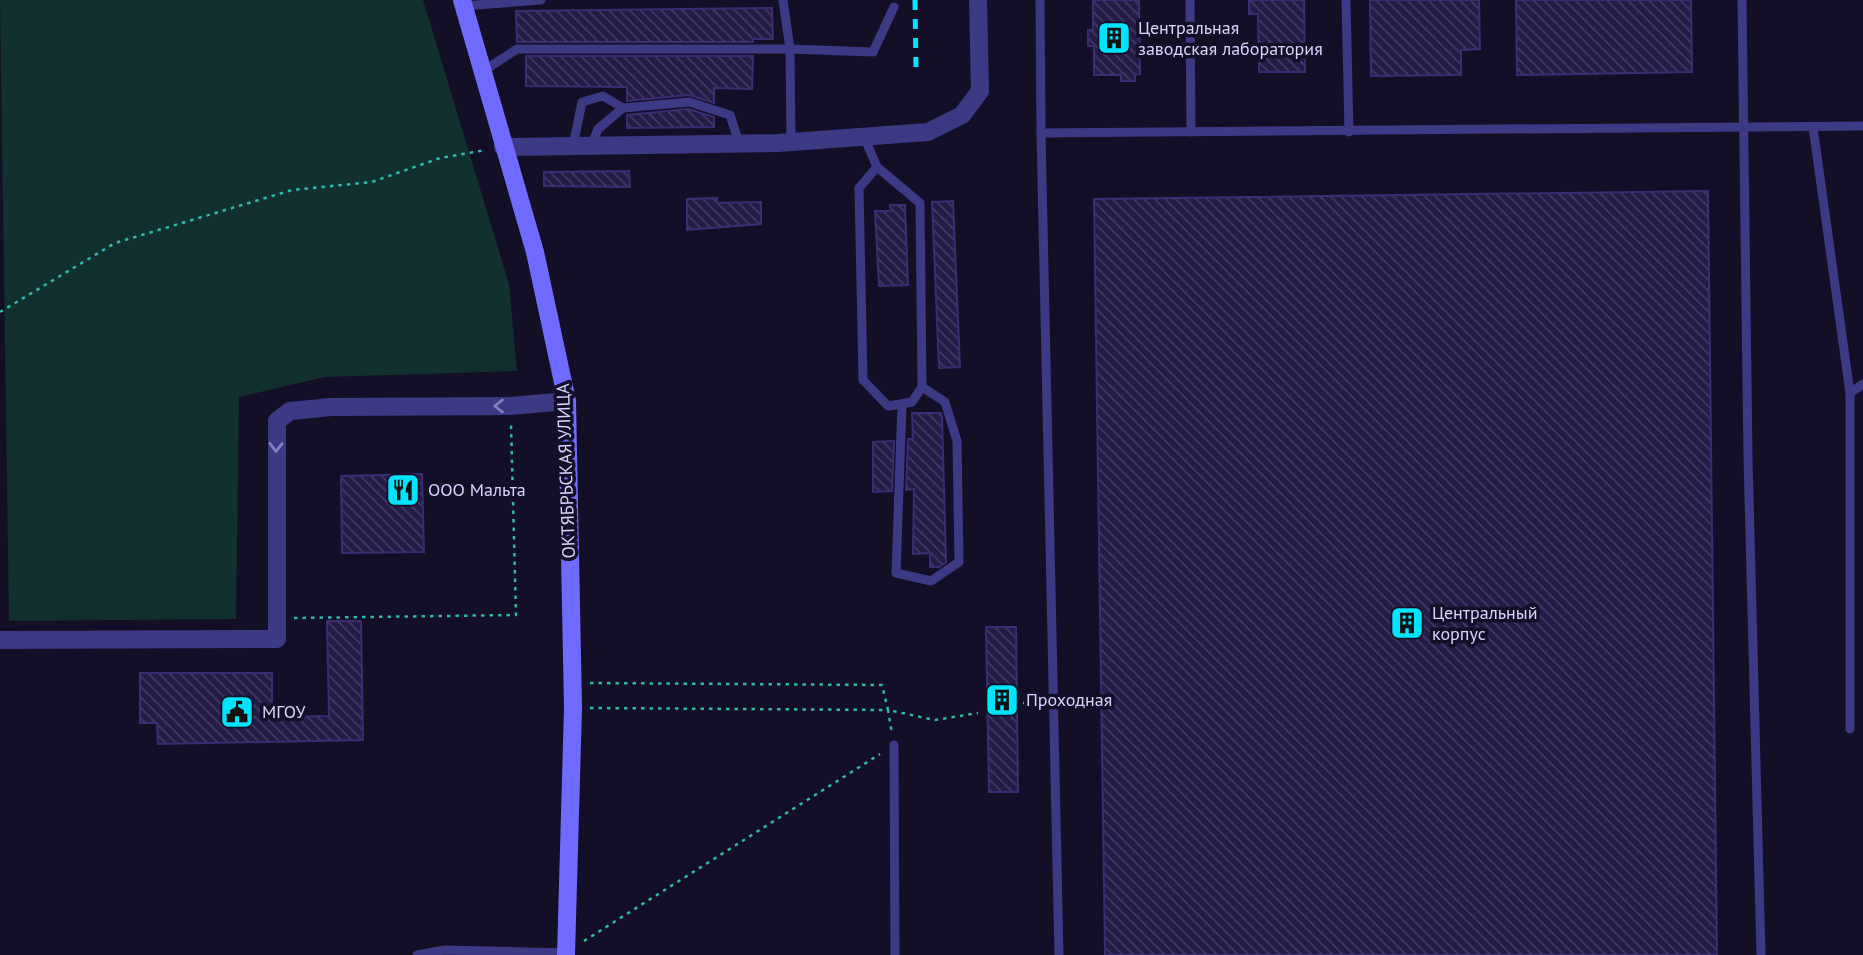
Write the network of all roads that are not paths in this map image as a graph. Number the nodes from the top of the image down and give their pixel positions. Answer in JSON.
{"nodes":[{"id":1,"x":541,"y":0,"type":"edge"},
{"id":2,"x":783,"y":0,"type":"edge"},
{"id":3,"x":978,"y":0,"type":"edge"},
{"id":4,"x":1040,"y":0,"type":"edge"},
{"id":5,"x":1190,"y":0,"type":"edge"},
{"id":6,"x":1346,"y":0,"type":"edge"},
{"id":7,"x":1742,"y":0,"type":"edge"},
{"id":8,"x":462,"y":3,"type":"edge"},
{"id":9,"x":894,"y":7,"type":"dead end"},
{"id":10,"x":790,"y":49,"type":"junction"},
{"id":11,"x":482,"y":72,"type":"junction"},
{"id":12,"x":623,"y":108,"type":"junction"},
{"id":13,"x":1863,"y":126,"type":"edge"},
{"id":14,"x":1813,"y":127,"type":"junction"},
{"id":15,"x":1743,"y":129,"type":"junction"},
{"id":16,"x":1191,"y":132,"type":"junction"},
{"id":17,"x":1349,"y":132,"type":"junction"},
{"id":18,"x":1041,"y":133,"type":"junction"},
{"id":19,"x":864,"y":136,"type":"junction"},
{"id":20,"x":791,"y":142,"type":"junction"},
{"id":21,"x":739,"y":143,"type":"junction"},
{"id":22,"x":582,"y":146,"type":"junction"},
{"id":23,"x":503,"y":147,"type":"junction"},
{"id":24,"x":877,"y":167,"type":"junction"},
{"id":25,"x":1863,"y":384,"type":"edge"},
{"id":26,"x":922,"y":387,"type":"junction"},
{"id":27,"x":1850,"y":393,"type":"junction"},
{"id":28,"x":567,"y":401,"type":"junction"},
{"id":29,"x":902,"y":404,"type":"junction"},
{"id":30,"x":0,"y":640,"type":"edge"},
{"id":31,"x":1850,"y":729,"type":"dead end"},
{"id":32,"x":894,"y":745,"type":"road end"},
{"id":33,"x":566,"y":954,"type":"edge"},
{"id":34,"x":417,"y":955,"type":"edge"},
{"id":35,"x":895,"y":955,"type":"edge"},
{"id":36,"x":1059,"y":955,"type":"edge"},
{"id":37,"x":1761,"y":955,"type":"edge"}],
"edges":[{"from":1,"to":8,"type":"lane"},
{"from":2,"to":10,"type":"lane"},
{"from":3,"to":19,"type":"street"},
{"from":4,"to":18,"type":"lane"},
{"from":5,"to":16,"type":"lane"},
{"from":6,"to":17,"type":"lane"},
{"from":7,"to":15,"type":"lane"},
{"from":8,"to":11,"type":"main road","name":"ОКТЯБРЬСКАЯ УЛИЦА"},
{"from":9,"to":10,"type":"lane"},
{"from":10,"to":11,"type":"lane"},
{"from":10,"to":20,"type":"lane"},
{"from":11,"to":23,"type":"main road","name":"ОКТЯБРЬСКАЯ УЛИЦА"},
{"from":12,"to":21,"type":"lane"},
{"from":12,"to":22,"type":"lane"},
{"from":12,"to":22,"type":"lane"},
{"from":13,"to":14,"type":"lane"},
{"from":14,"to":15,"type":"lane"},
{"from":14,"to":27,"type":"lane"},
{"from":15,"to":17,"type":"lane"},
{"from":15,"to":37,"type":"lane"},
{"from":16,"to":17,"type":"lane"},
{"from":16,"to":18,"type":"lane"},
{"from":18,"to":36,"type":"lane"},
{"from":19,"to":20,"type":"street"},
{"from":19,"to":24,"type":"lane"},
{"from":20,"to":21,"type":"street"},
{"from":21,"to":22,"type":"street"},
{"from":22,"to":23,"type":"street"},
{"from":23,"to":28,"type":"main road","name":"ОКТЯБРЬСКАЯ УЛИЦА"},
{"from":24,"to":26,"type":"lane"},
{"from":24,"to":29,"type":"lane"},
{"from":25,"to":27,"type":"lane"},
{"from":26,"to":29,"type":"lane"},
{"from":26,"to":29,"type":"lane"},
{"from":27,"to":31,"type":"lane"},
{"from":28,"to":30,"type":"street","one_way":true},
{"from":28,"to":33,"type":"main road","name":"ОКТЯБРЬСКАЯ УЛИЦА"},
{"from":32,"to":35,"type":"lane"},
{"from":33,"to":34,"type":"lane"}]}
